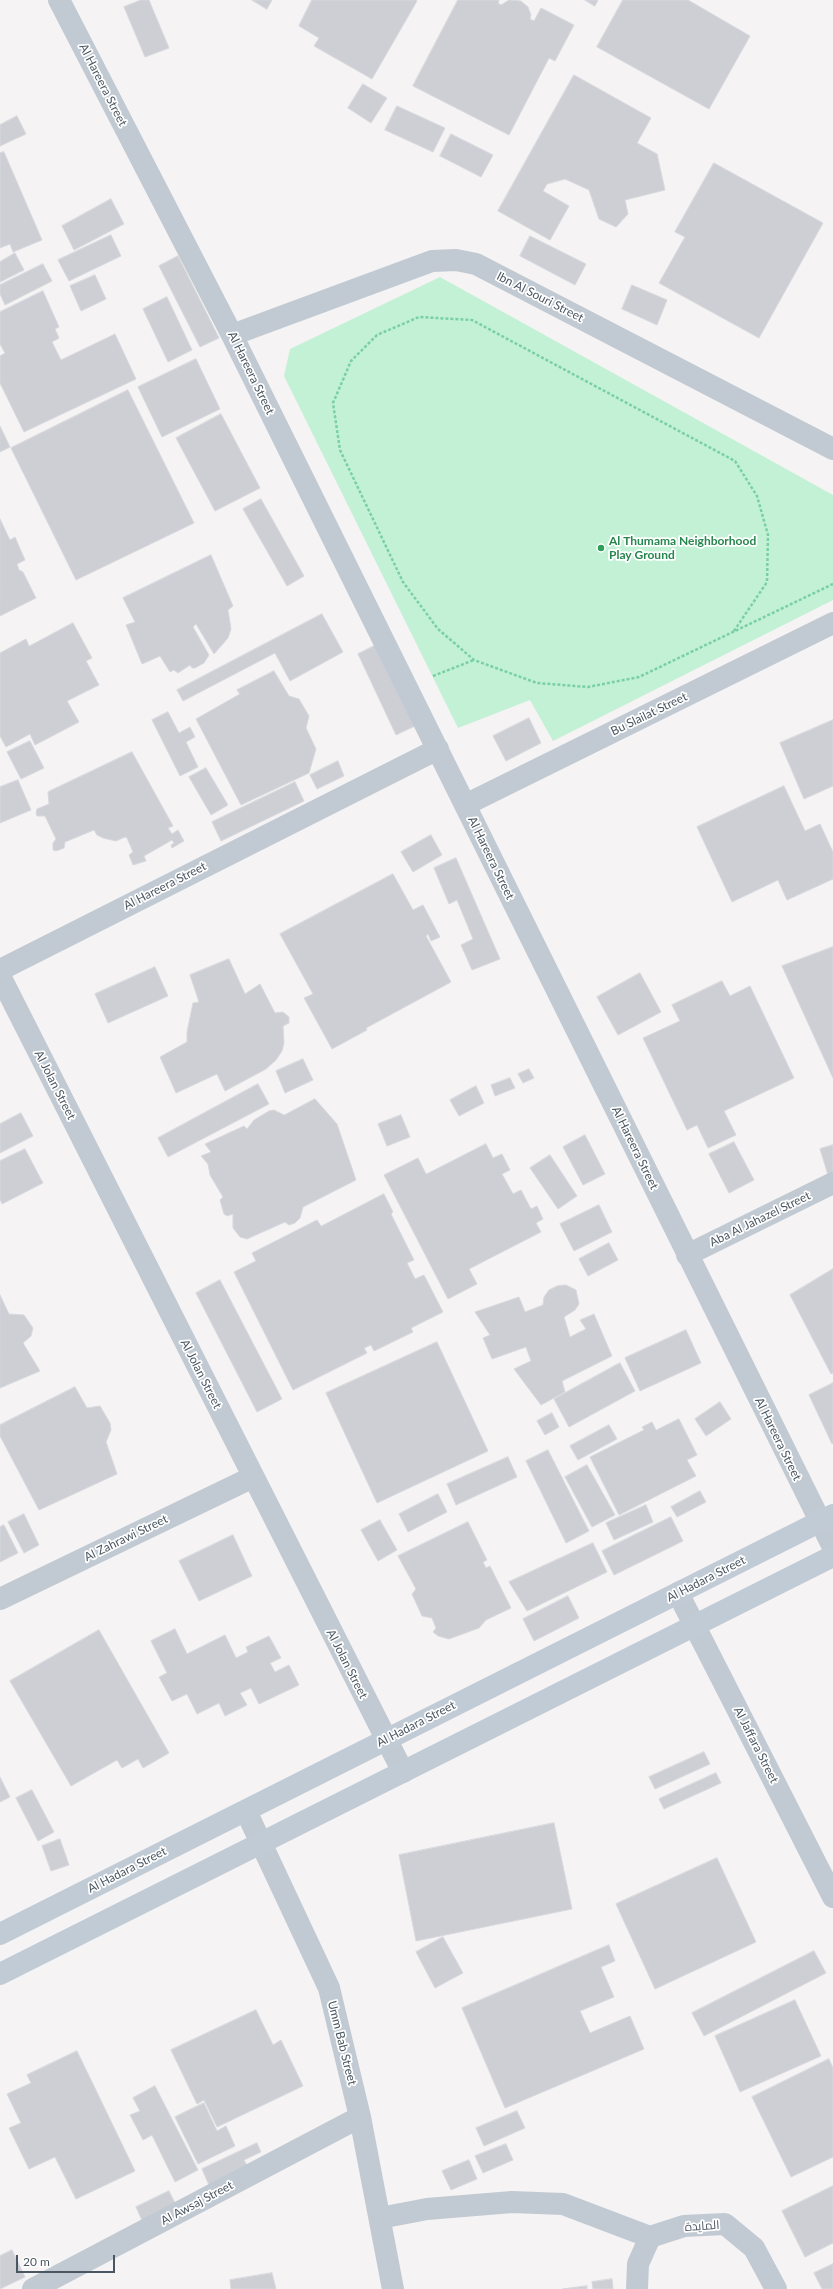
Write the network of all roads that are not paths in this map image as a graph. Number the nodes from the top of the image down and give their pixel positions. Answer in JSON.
{"nodes":[{"id":1,"x":59,"y":0,"type":"edge"},
{"id":2,"x":232,"y":335,"type":"junction"},
{"id":3,"x":833,"y":449,"type":"edge"},
{"id":4,"x":833,"y":623,"type":"edge"},
{"id":5,"x":438,"y":749,"type":"junction"},
{"id":6,"x":465,"y":805,"type":"junction"},
{"id":7,"x":0,"y":970,"type":"edge"},
{"id":8,"x":0,"y":976,"type":"edge"},
{"id":9,"x":833,"y":1184,"type":"edge"},
{"id":10,"x":687,"y":1255,"type":"junction"},
{"id":11,"x":253,"y":1478,"type":"junction"},
{"id":12,"x":826,"y":1519,"type":"edge"},
{"id":13,"x":833,"y":1547,"type":"edge"},
{"id":14,"x":833,"y":1556,"type":"edge"},
{"id":15,"x":678,"y":1593,"type":"junction"},
{"id":16,"x":0,"y":1599,"type":"edge"},
{"id":17,"x":695,"y":1625,"type":"junction"},
{"id":18,"x":385,"y":1740,"type":"junction"},
{"id":19,"x":403,"y":1772,"type":"junction"},
{"id":20,"x":246,"y":1811,"type":"junction"},
{"id":21,"x":262,"y":1843,"type":"junction"},
{"id":22,"x":833,"y":1897,"type":"edge"},
{"id":23,"x":0,"y":1934,"type":"edge"},
{"id":24,"x":0,"y":1974,"type":"edge"},
{"id":25,"x":360,"y":2117,"type":"junction"},
{"id":26,"x":380,"y":2218,"type":"junction"},
{"id":27,"x":650,"y":2238,"type":"junction"},
{"id":28,"x":33,"y":2289,"type":"edge"},
{"id":29,"x":393,"y":2289,"type":"edge"},
{"id":30,"x":637,"y":2289,"type":"edge"},
{"id":31,"x":776,"y":2289,"type":"edge"}],
"edges":[{"from":1,"to":2,"type":"street","name":"Al Hareera Street"},
{"from":2,"to":3,"type":"street","name":"Ibn Al Souri Street"},
{"from":2,"to":5,"type":"street","name":"Al Hareera Street"},
{"from":4,"to":6,"type":"street","name":"Bu Slailat Street"},
{"from":5,"to":6,"type":"street","name":"Al Hareera Street"},
{"from":5,"to":7,"type":"street","name":"Al Hareera Street"},
{"from":6,"to":10,"type":"street","name":"Al Hareera Street"},
{"from":8,"to":11,"type":"street","name":"Al Jolan Street"},
{"from":9,"to":10,"type":"street","name":"Aba Al Jahazel Street"},
{"from":10,"to":12,"type":"street","name":"Al Hareera Street"},
{"from":11,"to":16,"type":"street","name":"Al Zahrawi Street"},
{"from":11,"to":18,"type":"street","name":"Al Jolan Street"},
{"from":12,"to":13,"type":"street","name":"Al Hareera Street"},
{"from":12,"to":15,"type":"street","name":"Al Hadara Street"},
{"from":14,"to":17,"type":"street"},
{"from":15,"to":17,"type":"street","name":"Al Jaffara Street"},
{"from":15,"to":18,"type":"street","name":"Al Hadara Street"},
{"from":17,"to":19,"type":"street"},
{"from":17,"to":22,"type":"street","name":"Al Jaffara Street"},
{"from":18,"to":19,"type":"street","name":"Al Jolan Street"},
{"from":18,"to":20,"type":"street","name":"Al Hadara Street"},
{"from":19,"to":21,"type":"street"},
{"from":20,"to":21,"type":"street","name":"Umm Bab Street"},
{"from":20,"to":23,"type":"street","name":"Al Hadara Street"},
{"from":21,"to":24,"type":"street"},
{"from":21,"to":25,"type":"street","name":"Umm Bab Street"},
{"from":25,"to":26,"type":"street","name":"Umm Bab Street"},
{"from":25,"to":28,"type":"street","name":"Al Awsaj Street"},
{"from":26,"to":27,"type":"street"},
{"from":26,"to":29,"type":"street","name":"Umm Bab Street"},
{"from":27,"to":30,"type":"street"},
{"from":27,"to":31,"type":"street","name":"المايدة"}]}
